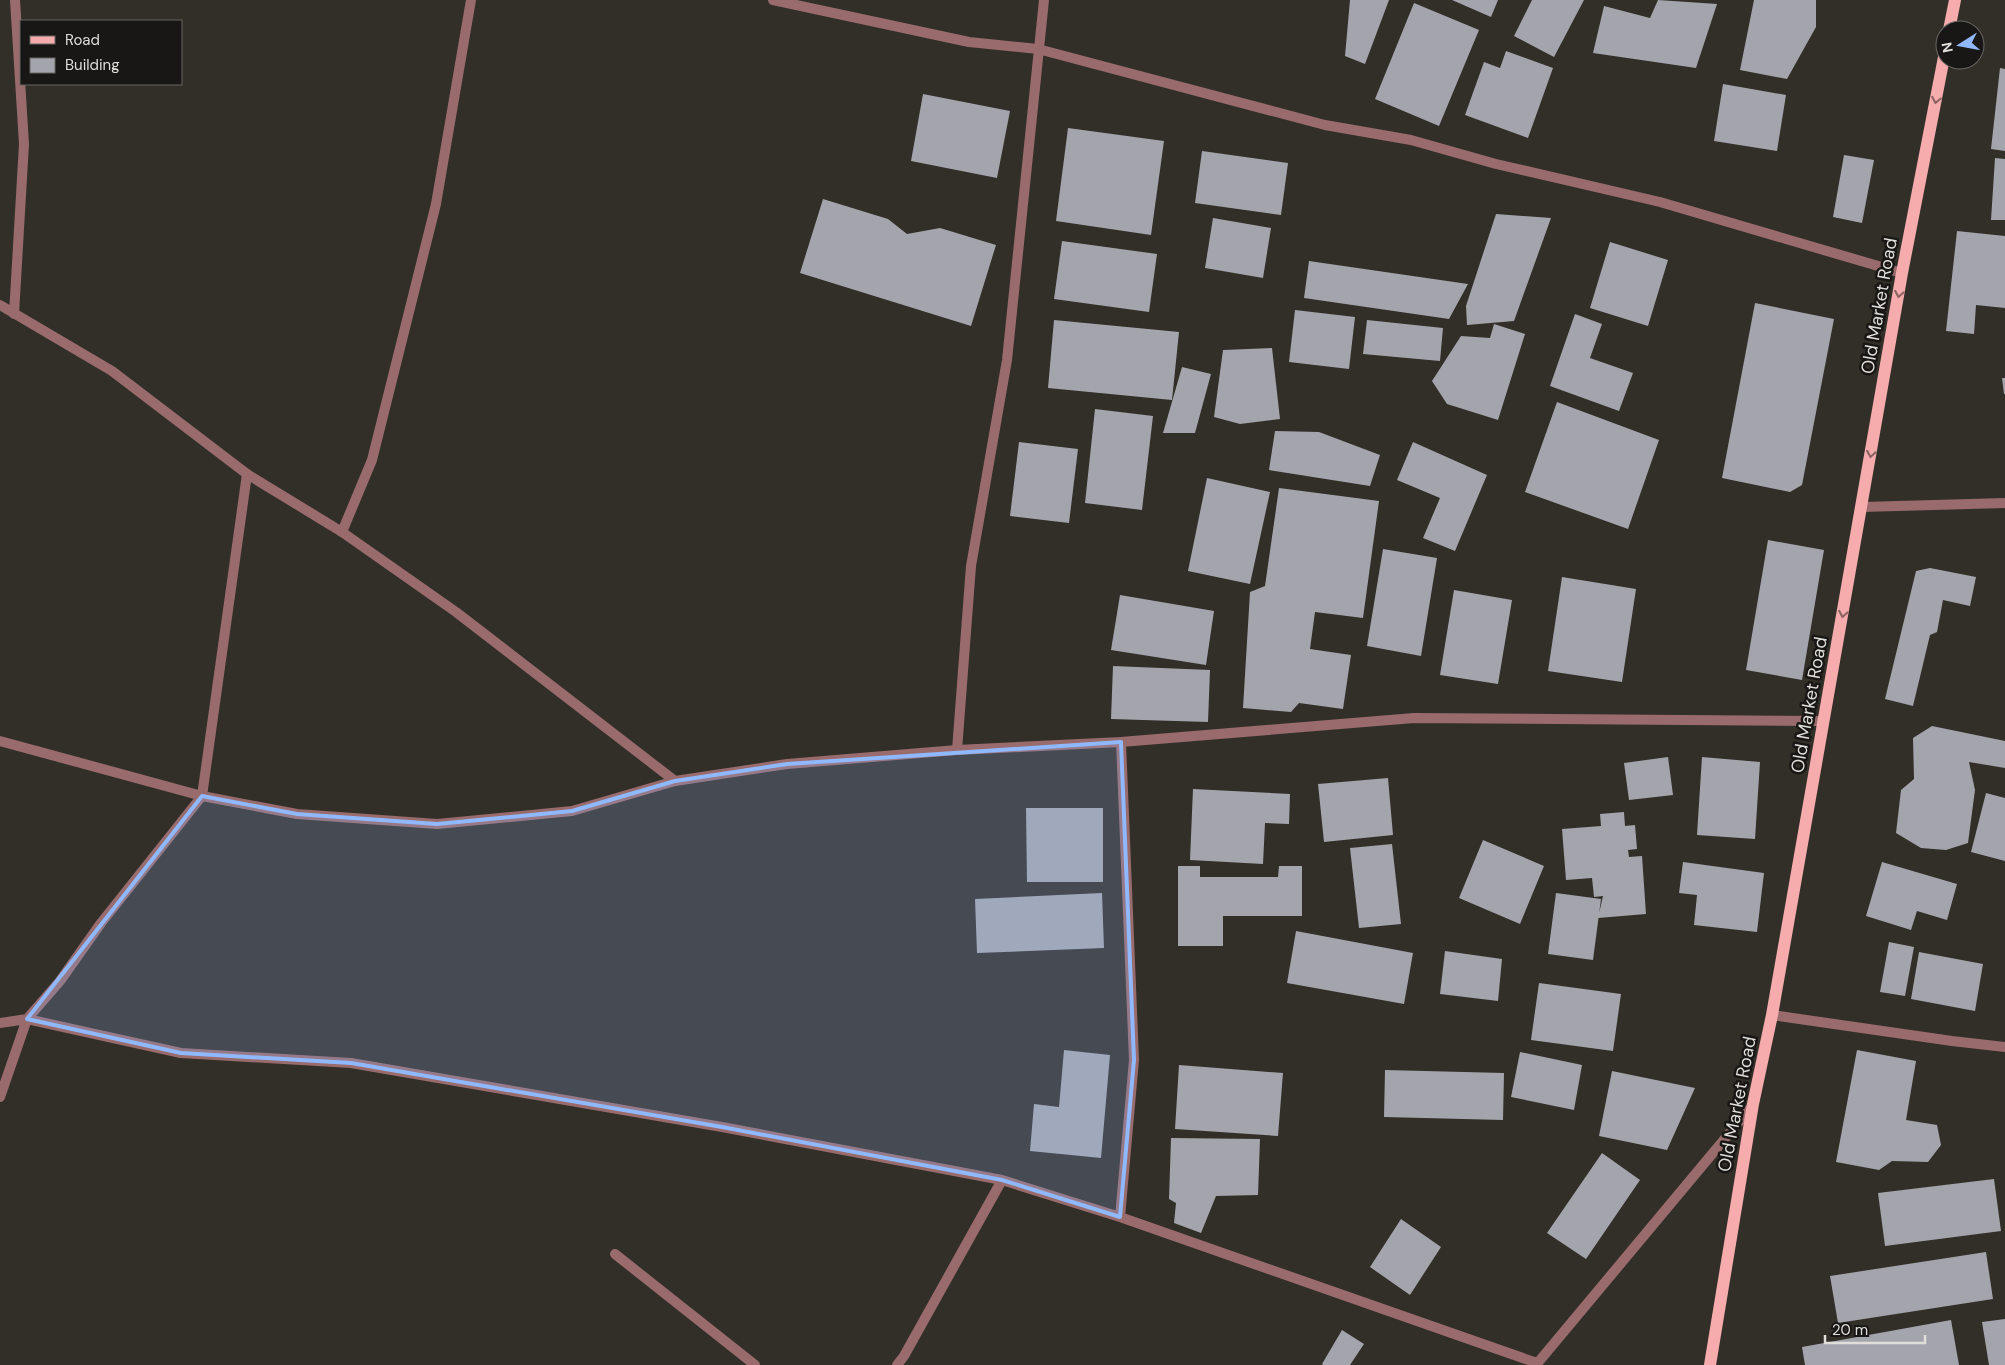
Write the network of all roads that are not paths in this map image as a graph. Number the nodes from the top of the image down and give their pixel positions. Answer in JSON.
{"nodes":[{"id":1,"x":15,"y":0,"type":"edge"},
{"id":2,"x":471,"y":0,"type":"edge"},
{"id":3,"x":773,"y":0,"type":"edge"},
{"id":4,"x":1044,"y":0,"type":"edge"},
{"id":5,"x":1955,"y":0,"type":"edge"},
{"id":6,"x":1951,"y":20,"type":"edge"},
{"id":7,"x":1038,"y":49,"type":"junction"},
{"id":8,"x":1941,"y":70,"type":"edge"},
{"id":9,"x":20,"y":80,"type":"edge"},
{"id":10,"x":20,"y":85,"type":"edge"},
{"id":11,"x":1902,"y":273,"type":"junction"},
{"id":12,"x":0,"y":305,"type":"edge"},
{"id":13,"x":14,"y":314,"type":"junction"},
{"id":14,"x":247,"y":474,"type":"junction"},
{"id":15,"x":2005,"y":503,"type":"edge"},
{"id":16,"x":1862,"y":507,"type":"junction"},
{"id":17,"x":342,"y":532,"type":"junction"},
{"id":18,"x":1823,"y":721,"type":"junction"},
{"id":19,"x":0,"y":741,"type":"edge"},
{"id":20,"x":1120,"y":742,"type":"junction"},
{"id":21,"x":957,"y":750,"type":"junction"},
{"id":22,"x":675,"y":782,"type":"junction"},
{"id":23,"x":202,"y":796,"type":"junction"},
{"id":24,"x":1772,"y":1015,"type":"junction"},
{"id":25,"x":27,"y":1019,"type":"junction"},
{"id":26,"x":0,"y":1023,"type":"edge"},
{"id":27,"x":2005,"y":1047,"type":"edge"},
{"id":28,"x":0,"y":1097,"type":"edge"},
{"id":29,"x":1753,"y":1104,"type":"junction"},
{"id":30,"x":1002,"y":1180,"type":"junction"},
{"id":31,"x":1120,"y":1217,"type":"junction"},
{"id":32,"x":615,"y":1254,"type":"dead end"},
{"id":33,"x":1536,"y":1364,"type":"edge"},
{"id":34,"x":755,"y":1365,"type":"edge"},
{"id":35,"x":897,"y":1365,"type":"edge"},
{"id":36,"x":1710,"y":1365,"type":"edge"}],
"edges":[{"from":1,"to":9,"type":"street"},
{"from":2,"to":17,"type":"street"},
{"from":3,"to":7,"type":"street"},
{"from":4,"to":7,"type":"street"},
{"from":5,"to":6,"type":"main road"},
{"from":7,"to":11,"type":"street"},
{"from":7,"to":21,"type":"street"},
{"from":8,"to":11,"type":"main road","name":"Old Market Road","one_way":true},
{"from":10,"to":13,"type":"street"},
{"from":11,"to":16,"type":"main road","name":"Old Market Road","one_way":true},
{"from":12,"to":13,"type":"street"},
{"from":13,"to":14,"type":"street"},
{"from":14,"to":17,"type":"street"},
{"from":14,"to":23,"type":"street"},
{"from":15,"to":16,"type":"street"},
{"from":16,"to":18,"type":"main road","name":"Old Market Road","one_way":true},
{"from":17,"to":22,"type":"street"},
{"from":18,"to":20,"type":"street"},
{"from":18,"to":24,"type":"main road","name":"Old Market Road"},
{"from":19,"to":23,"type":"street"},
{"from":20,"to":21,"type":"street"},
{"from":20,"to":31,"type":"street"},
{"from":21,"to":22,"type":"street"},
{"from":22,"to":23,"type":"street"},
{"from":23,"to":25,"type":"street"},
{"from":24,"to":27,"type":"street"},
{"from":24,"to":29,"type":"main road","name":"Old Market Road"},
{"from":25,"to":26,"type":"street"},
{"from":25,"to":28,"type":"street"},
{"from":25,"to":30,"type":"street"},
{"from":29,"to":33,"type":"street"},
{"from":29,"to":36,"type":"main road","name":"Old Market Road"},
{"from":30,"to":31,"type":"street"},
{"from":30,"to":35,"type":"street"},
{"from":31,"to":33,"type":"street"},
{"from":32,"to":34,"type":"street"}]}
